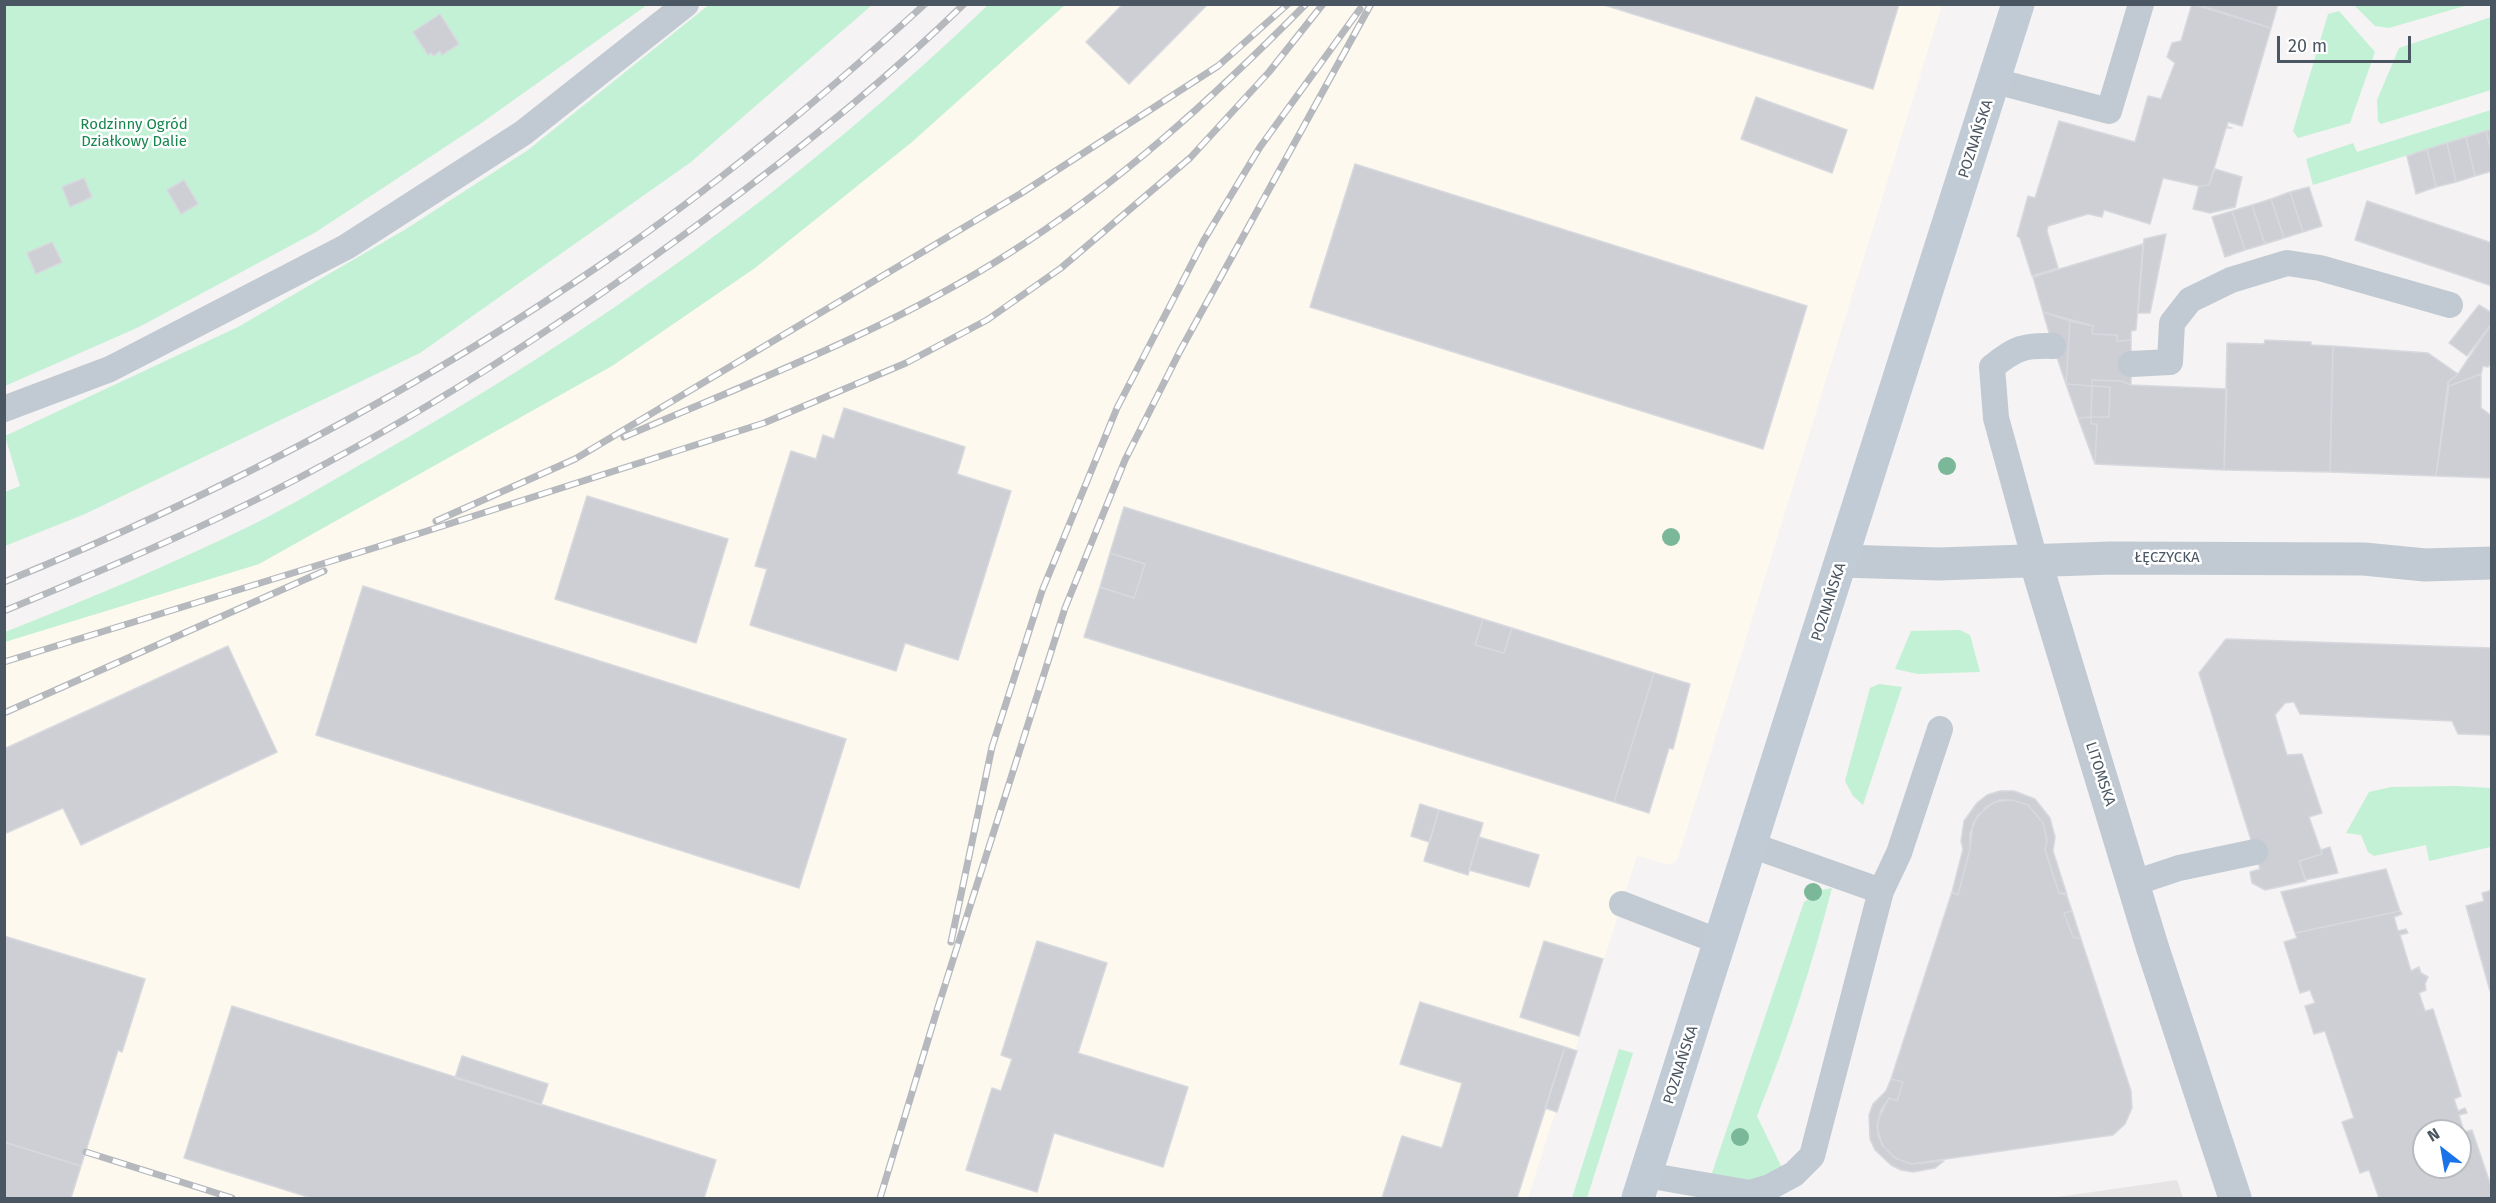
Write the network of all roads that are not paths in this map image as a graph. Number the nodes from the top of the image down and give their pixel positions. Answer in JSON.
{"nodes":[{"id":1,"x":686,"y":4,"type":"edge"},
{"id":2,"x":2018,"y":4,"type":"edge"},
{"id":3,"x":2141,"y":4,"type":"edge"},
{"id":4,"x":1995,"y":81,"type":"junction"},
{"id":5,"x":2450,"y":305,"type":"dead end"},
{"id":6,"x":2053,"y":346,"type":"dead end"},
{"id":7,"x":2131,"y":364,"type":"dead end"},
{"id":8,"x":4,"y":409,"type":"edge"},
{"id":9,"x":2035,"y":560,"type":"junction"},
{"id":10,"x":1842,"y":561,"type":"junction"},
{"id":11,"x":2492,"y":563,"type":"edge"},
{"id":12,"x":1940,"y":729,"type":"dead end"},
{"id":13,"x":1751,"y":845,"type":"junction"},
{"id":14,"x":2255,"y":852,"type":"dead end"},
{"id":15,"x":2134,"y":883,"type":"junction"},
{"id":16,"x":1881,"y":891,"type":"junction"},
{"id":17,"x":1622,"y":904,"type":"dead end"},
{"id":18,"x":1720,"y":942,"type":"junction"},
{"id":19,"x":1642,"y":1187,"type":"edge"},
{"id":20,"x":2235,"y":1198,"type":"edge"}],
"edges":[{"from":1,"to":8,"type":"lane"},
{"from":2,"to":4,"type":"street","name":"POZNAŃSKA"},
{"from":3,"to":4,"type":"lane"},
{"from":4,"to":10,"type":"street","name":"POZNAŃSKA"},
{"from":5,"to":7,"type":"lane"},
{"from":6,"to":9,"type":"lane","name":"LITOMSKA"},
{"from":9,"to":10,"type":"street","name":"ŁĘCZYCKA"},
{"from":9,"to":11,"type":"street","name":"ŁĘCZYCKA"},
{"from":9,"to":15,"type":"street","name":"LITOMSKA"},
{"from":10,"to":13,"type":"street","name":"POZNAŃSKA"},
{"from":12,"to":16,"type":"lane"},
{"from":13,"to":16,"type":"lane"},
{"from":13,"to":18,"type":"street","name":"POZNAŃSKA"},
{"from":14,"to":15,"type":"lane"},
{"from":15,"to":20,"type":"street","name":"LITOMSKA"},
{"from":16,"to":19,"type":"lane"},
{"from":17,"to":18,"type":"lane"},
{"from":18,"to":19,"type":"street","name":"POZNAŃSKA"}]}
